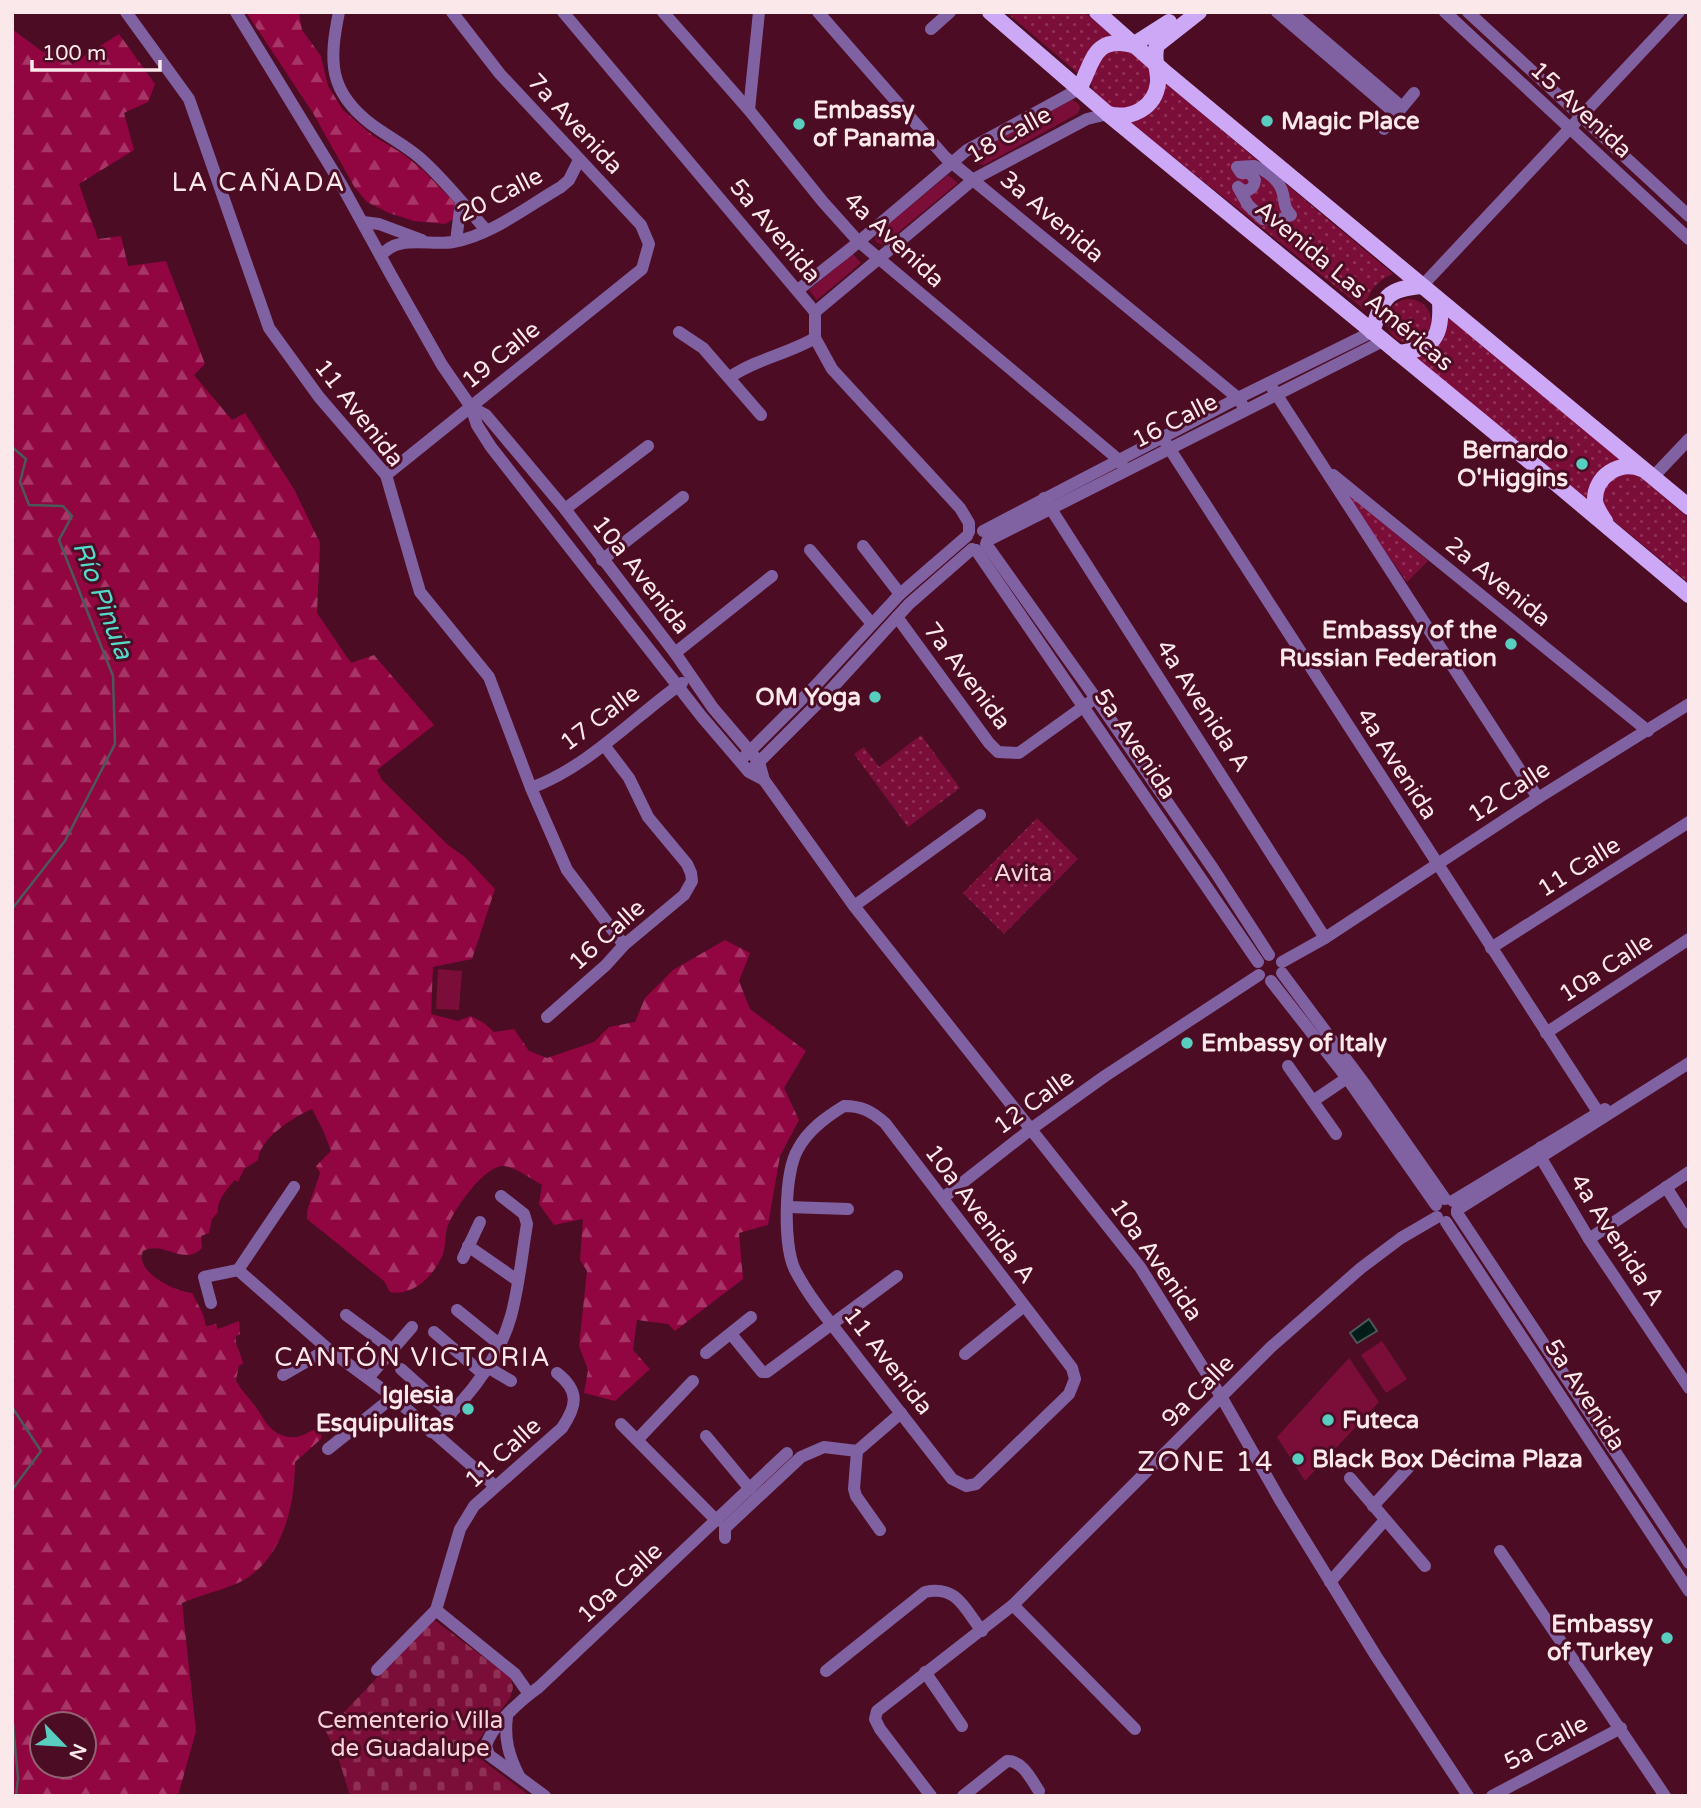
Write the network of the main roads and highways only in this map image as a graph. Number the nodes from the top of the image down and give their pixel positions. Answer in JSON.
{"nodes":[{"id":1,"x":990,"y":12,"type":"edge"},
{"id":2,"x":1097,"y":12,"type":"edge"},
{"id":3,"x":1182,"y":12,"type":"edge"},
{"id":4,"x":1199,"y":12,"type":"edge"},
{"id":5,"x":1133,"y":45,"type":"junction"},
{"id":6,"x":1154,"y":63,"type":"junction"},
{"id":7,"x":1079,"y":89,"type":"junction"},
{"id":8,"x":1108,"y":114,"type":"junction"},
{"id":9,"x":1422,"y":286,"type":"junction"},
{"id":10,"x":1440,"y":301,"type":"junction"},
{"id":11,"x":1378,"y":336,"type":"junction"},
{"id":12,"x":1398,"y":353,"type":"junction"},
{"id":13,"x":1650,"y":474,"type":"junction"},
{"id":14,"x":1689,"y":507,"type":"edge"},
{"id":15,"x":1609,"y":527,"type":"junction"},
{"id":16,"x":1689,"y":595,"type":"edge"}],
"edges":[{"from":1,"to":7,"type":"main road","name":"Avenida Las Américas"},
{"from":2,"to":5,"type":"main road","name":"Avenida Las Américas"},
{"from":3,"to":5,"type":"main road"},
{"from":4,"to":6,"type":"main road","name":"18 Calle"},
{"from":5,"to":6,"type":"main road","name":"Avenida Las Américas"},
{"from":5,"to":7,"type":"main road"},
{"from":6,"to":8,"type":"main road","name":"18 Calle"},
{"from":6,"to":9,"type":"main road","name":"Avenida Las Américas"},
{"from":7,"to":8,"type":"main road","name":"Avenida Las Américas"},
{"from":8,"to":11,"type":"main road","name":"Avenida Las Américas"},
{"from":9,"to":10,"type":"main road","name":"Avenida Las Américas"},
{"from":9,"to":11,"type":"main road"},
{"from":10,"to":12,"type":"main road"},
{"from":10,"to":13,"type":"main road","name":"Avenida Las Américas"},
{"from":11,"to":12,"type":"main road","name":"Avenida Las Américas"},
{"from":12,"to":15,"type":"main road","name":"Avenida Las Américas"},
{"from":13,"to":14,"type":"main road","name":"Avenida Las Américas"},
{"from":13,"to":15,"type":"main road"},
{"from":15,"to":16,"type":"main road","name":"Avenida Las Américas"}]}
